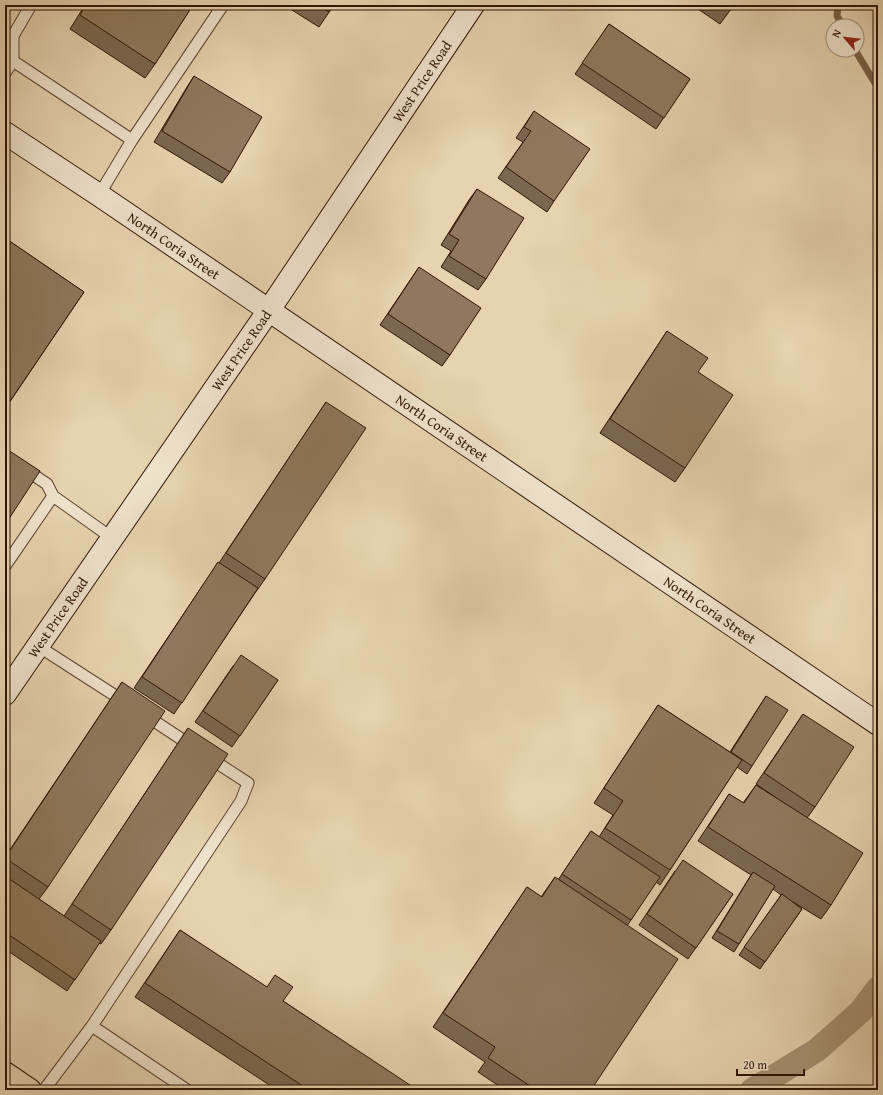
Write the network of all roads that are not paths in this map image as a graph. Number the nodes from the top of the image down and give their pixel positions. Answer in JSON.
{"nodes":[{"id":1,"x":31,"y":5,"type":"edge"},
{"id":2,"x":222,"y":5,"type":"edge"},
{"id":3,"x":473,"y":5,"type":"edge"},
{"id":4,"x":13,"y":61,"type":"junction"},
{"id":5,"x":5,"y":73,"type":"edge"},
{"id":6,"x":5,"y":133,"type":"edge"},
{"id":7,"x":132,"y":140,"type":"junction"},
{"id":8,"x":99,"y":195,"type":"junction"},
{"id":9,"x":269,"y":310,"type":"junction"},
{"id":10,"x":5,"y":456,"type":"edge"},
{"id":11,"x":53,"y":496,"type":"junction"},
{"id":12,"x":112,"y":538,"type":"junction"},
{"id":13,"x":5,"y":566,"type":"edge"},
{"id":14,"x":38,"y":646,"type":"junction"},
{"id":15,"x":5,"y":694,"type":"edge"},
{"id":16,"x":878,"y":724,"type":"edge"},
{"id":17,"x":92,"y":1026,"type":"junction"},
{"id":18,"x":5,"y":1073,"type":"edge"},
{"id":19,"x":30,"y":1090,"type":"edge"},
{"id":20,"x":44,"y":1090,"type":"edge"},
{"id":21,"x":187,"y":1090,"type":"edge"}],
"edges":[{"from":1,"to":4,"type":"lane"},
{"from":2,"to":7,"type":"lane"},
{"from":3,"to":9,"type":"street","name":"West Price Road"},
{"from":4,"to":5,"type":"lane"},
{"from":4,"to":7,"type":"lane"},
{"from":6,"to":8,"type":"street","name":"North Coria Street"},
{"from":7,"to":8,"type":"lane"},
{"from":8,"to":9,"type":"street","name":"North Coria Street"},
{"from":9,"to":12,"type":"street","name":"West Price Road"},
{"from":9,"to":16,"type":"street","name":"North Coria Street"},
{"from":10,"to":11,"type":"lane"},
{"from":11,"to":12,"type":"lane"},
{"from":11,"to":13,"type":"lane"},
{"from":12,"to":14,"type":"street","name":"West Price Road"},
{"from":14,"to":15,"type":"street","name":"West Price Road"},
{"from":14,"to":17,"type":"lane"},
{"from":17,"to":20,"type":"lane"},
{"from":17,"to":21,"type":"lane"},
{"from":18,"to":19,"type":"main road"}]}
